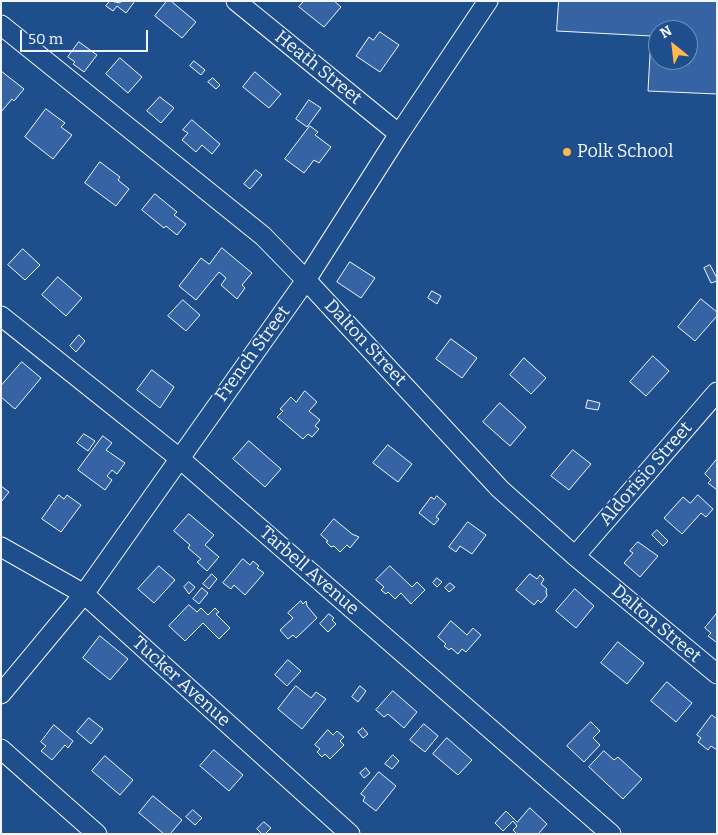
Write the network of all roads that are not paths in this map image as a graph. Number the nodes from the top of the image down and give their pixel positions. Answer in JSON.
{"nodes":[{"id":1,"x":236,"y":1,"type":"edge"},
{"id":2,"x":488,"y":1,"type":"edge"},
{"id":3,"x":1,"y":26,"type":"edge"},
{"id":4,"x":399,"y":134,"type":"junction"},
{"id":5,"x":306,"y":280,"type":"junction"},
{"id":6,"x":1,"y":316,"type":"edge"},
{"id":7,"x":717,"y":392,"type":"edge"},
{"id":8,"x":179,"y":458,"type":"junction"},
{"id":9,"x":1,"y":547,"type":"edge"},
{"id":10,"x":575,"y":556,"type":"junction"},
{"id":11,"x":84,"y":594,"type":"junction"},
{"id":12,"x":717,"y":674,"type":"edge"},
{"id":13,"x":1,"y":694,"type":"edge"},
{"id":14,"x":1,"y":749,"type":"edge"},
{"id":15,"x":97,"y":834,"type":"edge"},
{"id":16,"x":350,"y":834,"type":"edge"},
{"id":17,"x":611,"y":834,"type":"edge"}],
"edges":[{"from":1,"to":4,"type":"street","name":"Heath Street"},
{"from":2,"to":4,"type":"street","name":"French Street"},
{"from":3,"to":5,"type":"street","name":"Dalton Street"},
{"from":4,"to":5,"type":"street","name":"French Street"},
{"from":5,"to":8,"type":"street","name":"French Street"},
{"from":5,"to":10,"type":"street","name":"Dalton Street"},
{"from":6,"to":8,"type":"street","name":"Tarbell Avenue"},
{"from":7,"to":10,"type":"street","name":"Aldorisio Street"},
{"from":8,"to":11,"type":"street","name":"French Street"},
{"from":8,"to":17,"type":"street","name":"Tarbell Avenue"},
{"from":9,"to":11,"type":"street","name":"Tucker Avenue"},
{"from":10,"to":12,"type":"street","name":"Dalton Street"},
{"from":11,"to":13,"type":"street","name":"French Street"},
{"from":11,"to":16,"type":"street","name":"Tucker Avenue"},
{"from":14,"to":15,"type":"street"}]}
